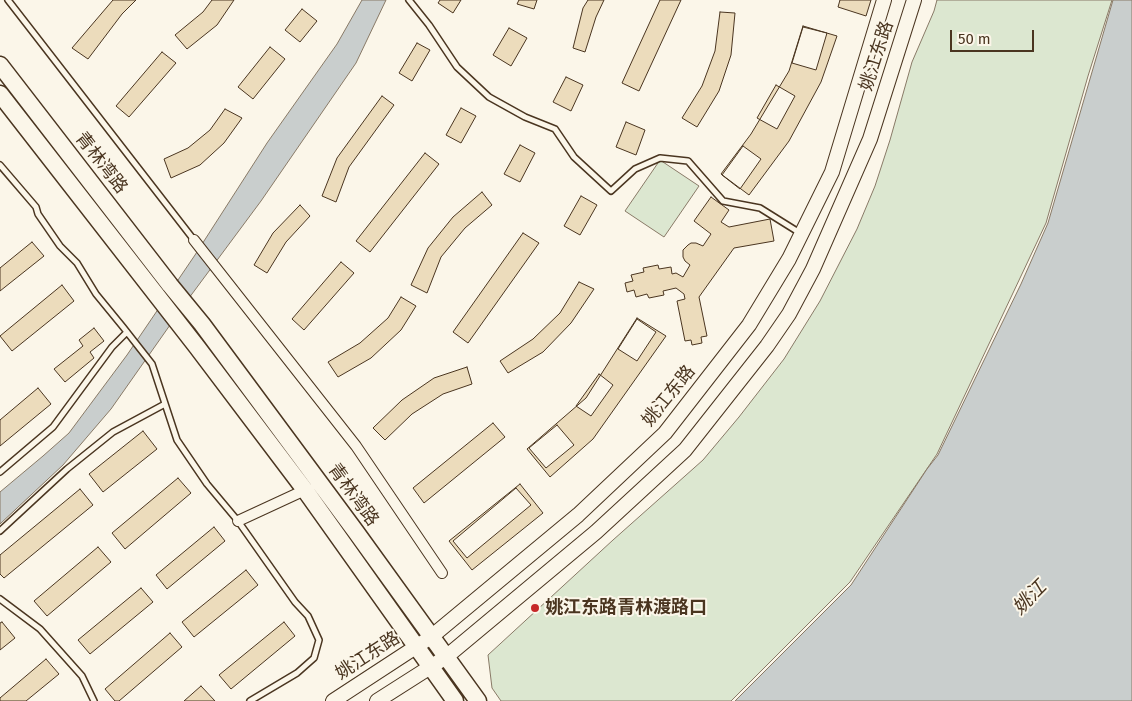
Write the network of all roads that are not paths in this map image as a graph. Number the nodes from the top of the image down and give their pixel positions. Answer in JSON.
{"nodes":[{"id":1,"x":8,"y":0,"type":"edge"},
{"id":2,"x":409,"y":0,"type":"edge"},
{"id":3,"x":884,"y":0,"type":"edge"},
{"id":4,"x":914,"y":0,"type":"edge"},
{"id":5,"x":0,"y":65,"type":"edge"},
{"id":6,"x":0,"y":94,"type":"edge"},
{"id":7,"x":0,"y":165,"type":"edge"},
{"id":8,"x":802,"y":234,"type":"junction"},
{"id":9,"x":194,"y":240,"type":"joint"},
{"id":10,"x":129,"y":334,"type":"junction"},
{"id":11,"x":165,"y":404,"type":"junction"},
{"id":12,"x":0,"y":472,"type":"edge"},
{"id":13,"x":305,"y":490,"type":"junction"},
{"id":14,"x":238,"y":520,"type":"junction"},
{"id":15,"x":0,"y":531,"type":"edge"},
{"id":16,"x":442,"y":573,"type":"dead end"},
{"id":17,"x":0,"y":599,"type":"edge"},
{"id":18,"x":431,"y":637,"type":"junction"},
{"id":19,"x":417,"y":647,"type":"junction"},
{"id":20,"x":446,"y":657,"type":"junction"},
{"id":21,"x":431,"y":666,"type":"junction"},
{"id":22,"x":474,"y":696,"type":"edge"},
{"id":23,"x":94,"y":701,"type":"edge"},
{"id":24,"x":250,"y":701,"type":"edge"},
{"id":25,"x":333,"y":701,"type":"edge"},
{"id":26,"x":377,"y":701,"type":"edge"},
{"id":27,"x":455,"y":701,"type":"edge"}],
"edges":[{"from":1,"to":9,"type":"lane"},
{"from":2,"to":8,"type":"lane"},
{"from":3,"to":8,"type":"main road","name":"姚江东路"},
{"from":4,"to":20,"type":"main road","name":"姚江东路"},
{"from":5,"to":18,"type":"main road","name":"青林湾路"},
{"from":6,"to":13,"type":"main road","name":"青林湾路"},
{"from":7,"to":10,"type":"lane"},
{"from":8,"to":18,"type":"main road","name":"姚江东路"},
{"from":9,"to":16,"type":"street"},
{"from":10,"to":11,"type":"lane"},
{"from":10,"to":12,"type":"lane"},
{"from":11,"to":14,"type":"lane"},
{"from":11,"to":15,"type":"lane"},
{"from":13,"to":14,"type":"street"},
{"from":13,"to":19,"type":"main road","name":"青林湾路"},
{"from":14,"to":24,"type":"lane"},
{"from":17,"to":23,"type":"lane"},
{"from":18,"to":19,"type":"main road","name":"姚江东路"},
{"from":18,"to":20,"type":"main road","name":"青林湾路"},
{"from":19,"to":21,"type":"main road","name":"青林湾路"},
{"from":19,"to":25,"type":"main road","name":"姚江东路"},
{"from":20,"to":21,"type":"main road","name":"姚江东路"},
{"from":20,"to":22,"type":"main road","name":"青林湾路"},
{"from":21,"to":26,"type":"main road","name":"姚江东路"},
{"from":21,"to":27,"type":"main road","name":"青林湾路"}]}
